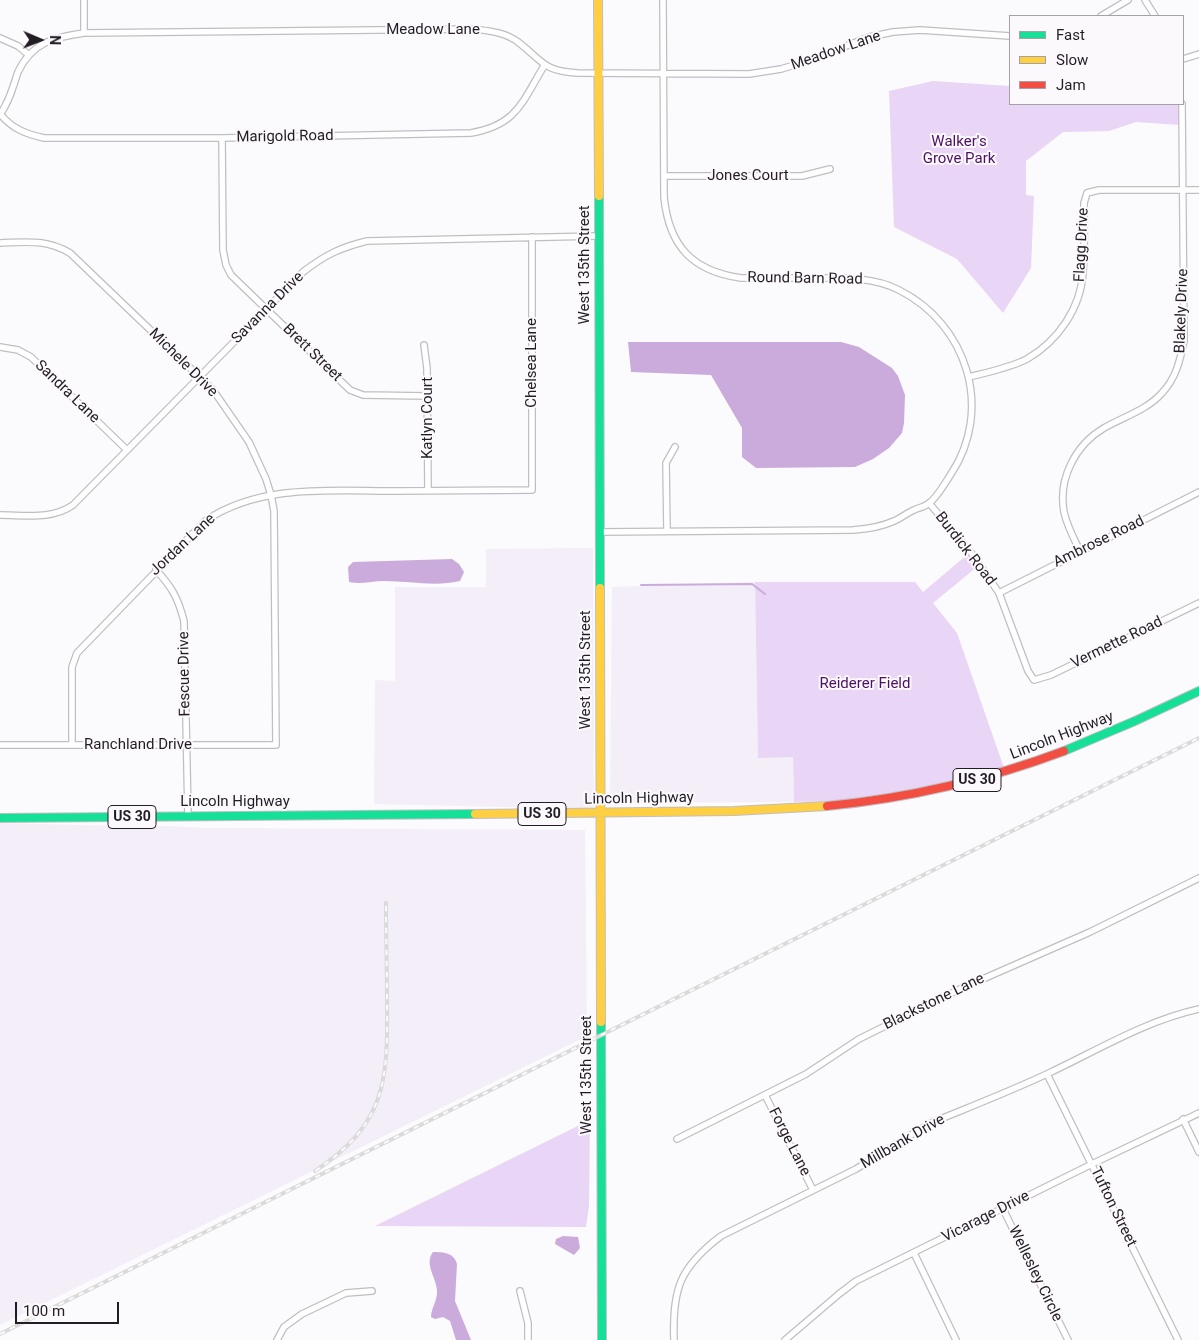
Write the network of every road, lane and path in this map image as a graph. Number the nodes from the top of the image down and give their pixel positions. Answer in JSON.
{"nodes":[{"id":1,"x":84,"y":0,"type":"edge"},
{"id":2,"x":598,"y":0,"type":"edge"},
{"id":3,"x":663,"y":0,"type":"edge"},
{"id":4,"x":1128,"y":0,"type":"edge"},
{"id":5,"x":1146,"y":0,"type":"edge"},
{"id":6,"x":1104,"y":15,"type":"edge"},
{"id":7,"x":1154,"y":15,"type":"edge"},
{"id":8,"x":84,"y":33,"type":"junction"},
{"id":9,"x":1009,"y":36,"type":"edge"},
{"id":10,"x":0,"y":38,"type":"edge"},
{"id":11,"x":1199,"y":54,"type":"edge"},
{"id":12,"x":29,"y":55,"type":"junction"},
{"id":13,"x":1184,"y":59,"type":"edge"},
{"id":14,"x":544,"y":66,"type":"junction"},
{"id":15,"x":664,"y":72,"type":"junction"},
{"id":16,"x":598,"y":73,"type":"junction"},
{"id":17,"x":1182,"y":105,"type":"edge"},
{"id":18,"x":0,"y":115,"type":"edge"},
{"id":19,"x":222,"y":138,"type":"junction"},
{"id":20,"x":830,"y":169,"type":"dead end"},
{"id":21,"x":664,"y":176,"type":"junction"},
{"id":22,"x":1183,"y":190,"type":"junction"},
{"id":23,"x":1199,"y":190,"type":"edge"},
{"id":24,"x":598,"y":236,"type":"junction"},
{"id":25,"x":532,"y":237,"type":"junction"},
{"id":26,"x":0,"y":243,"type":"edge"},
{"id":27,"x":266,"y":308,"type":"junction"},
{"id":28,"x":424,"y":345,"type":"dead end"},
{"id":29,"x":0,"y":347,"type":"edge"},
{"id":30,"x":200,"y":376,"type":"junction"},
{"id":31,"x":969,"y":377,"type":"junction"},
{"id":32,"x":427,"y":396,"type":"junction"},
{"id":33,"x":675,"y":447,"type":"dead end"},
{"id":34,"x":127,"y":450,"type":"junction"},
{"id":35,"x":532,"y":490,"type":"joint"},
{"id":36,"x":428,"y":491,"type":"junction"},
{"id":37,"x":1199,"y":492,"type":"edge"},
{"id":38,"x":271,"y":495,"type":"junction"},
{"id":39,"x":929,"y":503,"type":"junction"},
{"id":40,"x":0,"y":516,"type":"edge"},
{"id":41,"x":667,"y":531,"type":"junction"},
{"id":42,"x":599,"y":532,"type":"junction"},
{"id":43,"x":1080,"y":551,"type":"junction"},
{"id":44,"x":156,"y":570,"type":"junction"},
{"id":45,"x":999,"y":593,"type":"junction"},
{"id":46,"x":1199,"y":603,"type":"edge"},
{"id":47,"x":1034,"y":680,"type":"joint"},
{"id":48,"x":1199,"y":691,"type":"edge"},
{"id":49,"x":187,"y":744,"type":"junction"},
{"id":50,"x":0,"y":745,"type":"edge"},
{"id":51,"x":276,"y":745,"type":"joint"},
{"id":52,"x":72,"y":746,"type":"junction"},
{"id":53,"x":600,"y":814,"type":"junction"},
{"id":54,"x":188,"y":816,"type":"junction"},
{"id":55,"x":0,"y":818,"type":"edge"},
{"id":56,"x":1199,"y":878,"type":"edge"},
{"id":57,"x":1199,"y":1010,"type":"edge"},
{"id":58,"x":1047,"y":1074,"type":"junction"},
{"id":59,"x":766,"y":1095,"type":"junction"},
{"id":60,"x":1199,"y":1113,"type":"edge"},
{"id":61,"x":1183,"y":1119,"type":"junction"},
{"id":62,"x":677,"y":1139,"type":"dead end"},
{"id":63,"x":1199,"y":1152,"type":"edge"},
{"id":64,"x":1092,"y":1164,"type":"junction"},
{"id":65,"x":813,"y":1190,"type":"junction"},
{"id":66,"x":1003,"y":1209,"type":"junction"},
{"id":67,"x":914,"y":1253,"type":"junction"},
{"id":68,"x":372,"y":1291,"type":"dead end"},
{"id":69,"x":520,"y":1291,"type":"dead end"},
{"id":70,"x":277,"y":1340,"type":"edge"},
{"id":71,"x":528,"y":1340,"type":"edge"},
{"id":72,"x":602,"y":1340,"type":"edge"},
{"id":73,"x":674,"y":1340,"type":"edge"},
{"id":74,"x":785,"y":1340,"type":"edge"},
{"id":75,"x":956,"y":1340,"type":"edge"},
{"id":76,"x":1068,"y":1340,"type":"edge"},
{"id":77,"x":1178,"y":1340,"type":"edge"}],
"edges":[{"from":1,"to":8,"type":"street"},
{"from":2,"to":16,"type":"street","name":"West 135th Street"},
{"from":3,"to":15,"type":"street","name":"Round Barn Road"},
{"from":4,"to":6,"type":"street"},
{"from":5,"to":7,"type":"street"},
{"from":8,"to":12,"type":"street","name":"Meadow Lane"},
{"from":8,"to":14,"type":"street","name":"Meadow Lane"},
{"from":9,"to":15,"type":"street","name":"Meadow Lane"},
{"from":10,"to":12,"type":"street"},
{"from":11,"to":13,"type":"street"},
{"from":12,"to":18,"type":"street","name":"Meadow Lane"},
{"from":14,"to":16,"type":"street","name":"Meadow Lane"},
{"from":14,"to":19,"type":"street","name":"Marigold Road"},
{"from":15,"to":16,"type":"street","name":"Meadow Lane"},
{"from":15,"to":21,"type":"street","name":"Round Barn Road"},
{"from":16,"to":24,"type":"street","name":"West 135th Street"},
{"from":17,"to":22,"type":"street","name":"Blakely Drive"},
{"from":18,"to":19,"type":"street","name":"Marigold Road"},
{"from":19,"to":27,"type":"street","name":"Brett Street"},
{"from":20,"to":21,"type":"street","name":"Jones Court"},
{"from":21,"to":31,"type":"street","name":"Round Barn Road"},
{"from":22,"to":23,"type":"street","name":"Flagg Drive"},
{"from":22,"to":31,"type":"street","name":"Flagg Drive"},
{"from":22,"to":43,"type":"street","name":"Blakely Drive"},
{"from":24,"to":25,"type":"street","name":"Savanna Drive"},
{"from":24,"to":42,"type":"street","name":"West 135th Street"},
{"from":25,"to":27,"type":"street","name":"Savanna Drive"},
{"from":25,"to":35,"type":"street","name":"Chelsea Lane"},
{"from":26,"to":30,"type":"street","name":"Michele Drive"},
{"from":27,"to":30,"type":"street","name":"Savanna Drive"},
{"from":27,"to":32,"type":"street","name":"Brett Street"},
{"from":28,"to":32,"type":"street","name":"Katlyn Court"},
{"from":29,"to":34,"type":"street","name":"Sandra Lane"},
{"from":30,"to":34,"type":"street","name":"Savanna Drive"},
{"from":30,"to":38,"type":"street","name":"Michele Drive"},
{"from":31,"to":39,"type":"street","name":"Round Barn Road"},
{"from":32,"to":36,"type":"street","name":"Katlyn Court"},
{"from":33,"to":41,"type":"street"},
{"from":34,"to":40,"type":"street","name":"Savanna Drive"},
{"from":35,"to":36,"type":"street","name":"Jordan Lane"},
{"from":36,"to":38,"type":"street","name":"Jordan Lane"},
{"from":37,"to":43,"type":"street","name":"Ambrose Road"},
{"from":38,"to":44,"type":"street","name":"Jordan Lane"},
{"from":38,"to":51,"type":"street","name":"Michele Drive"},
{"from":39,"to":41,"type":"street","name":"Round Barn Road"},
{"from":39,"to":45,"type":"street","name":"Burdick Road"},
{"from":41,"to":42,"type":"street","name":"Round Barn Road"},
{"from":42,"to":53,"type":"street","name":"West 135th Street"},
{"from":43,"to":45,"type":"street","name":"Ambrose Road"},
{"from":44,"to":49,"type":"street","name":"Fescue Drive"},
{"from":44,"to":52,"type":"street","name":"Jordan Lane"},
{"from":45,"to":47,"type":"street","name":"Burdick Road"},
{"from":46,"to":47,"type":"street","name":"Vermette Road"},
{"from":48,"to":53,"type":"street","name":"Lincoln Highway","number":"US 30"},
{"from":49,"to":51,"type":"street","name":"Ranchland Drive"},
{"from":49,"to":52,"type":"street","name":"Ranchland Drive"},
{"from":49,"to":54,"type":"street","name":"Fescue Drive"},
{"from":50,"to":52,"type":"street","name":"Ranchland Drive"},
{"from":53,"to":54,"type":"street","name":"Lincoln Highway","number":"US 30"},
{"from":53,"to":72,"type":"street","name":"West 135th Street"},
{"from":54,"to":55,"type":"street","name":"Lincoln Highway","number":"US 30"},
{"from":56,"to":59,"type":"street","name":"Blackstone Lane"},
{"from":57,"to":58,"type":"street","name":"Millbank Drive"},
{"from":58,"to":64,"type":"street","name":"Tufton Street"},
{"from":58,"to":65,"type":"street","name":"Millbank Drive"},
{"from":59,"to":62,"type":"street","name":"Blackstone Lane"},
{"from":59,"to":65,"type":"street","name":"Forge Lane"},
{"from":60,"to":61,"type":"street","name":"Vicarage Drive"},
{"from":61,"to":63,"type":"street"},
{"from":61,"to":64,"type":"street","name":"Vicarage Drive"},
{"from":64,"to":66,"type":"street","name":"Vicarage Drive"},
{"from":64,"to":77,"type":"street","name":"Tufton Street"},
{"from":65,"to":73,"type":"street","name":"Millbank Drive"},
{"from":66,"to":67,"type":"street","name":"Vicarage Drive"},
{"from":66,"to":76,"type":"street","name":"Wellesley Circle"},
{"from":67,"to":74,"type":"street","name":"Vicarage Drive"},
{"from":67,"to":75,"type":"street"},
{"from":68,"to":70,"type":"street"},
{"from":69,"to":71,"type":"street"}]}
